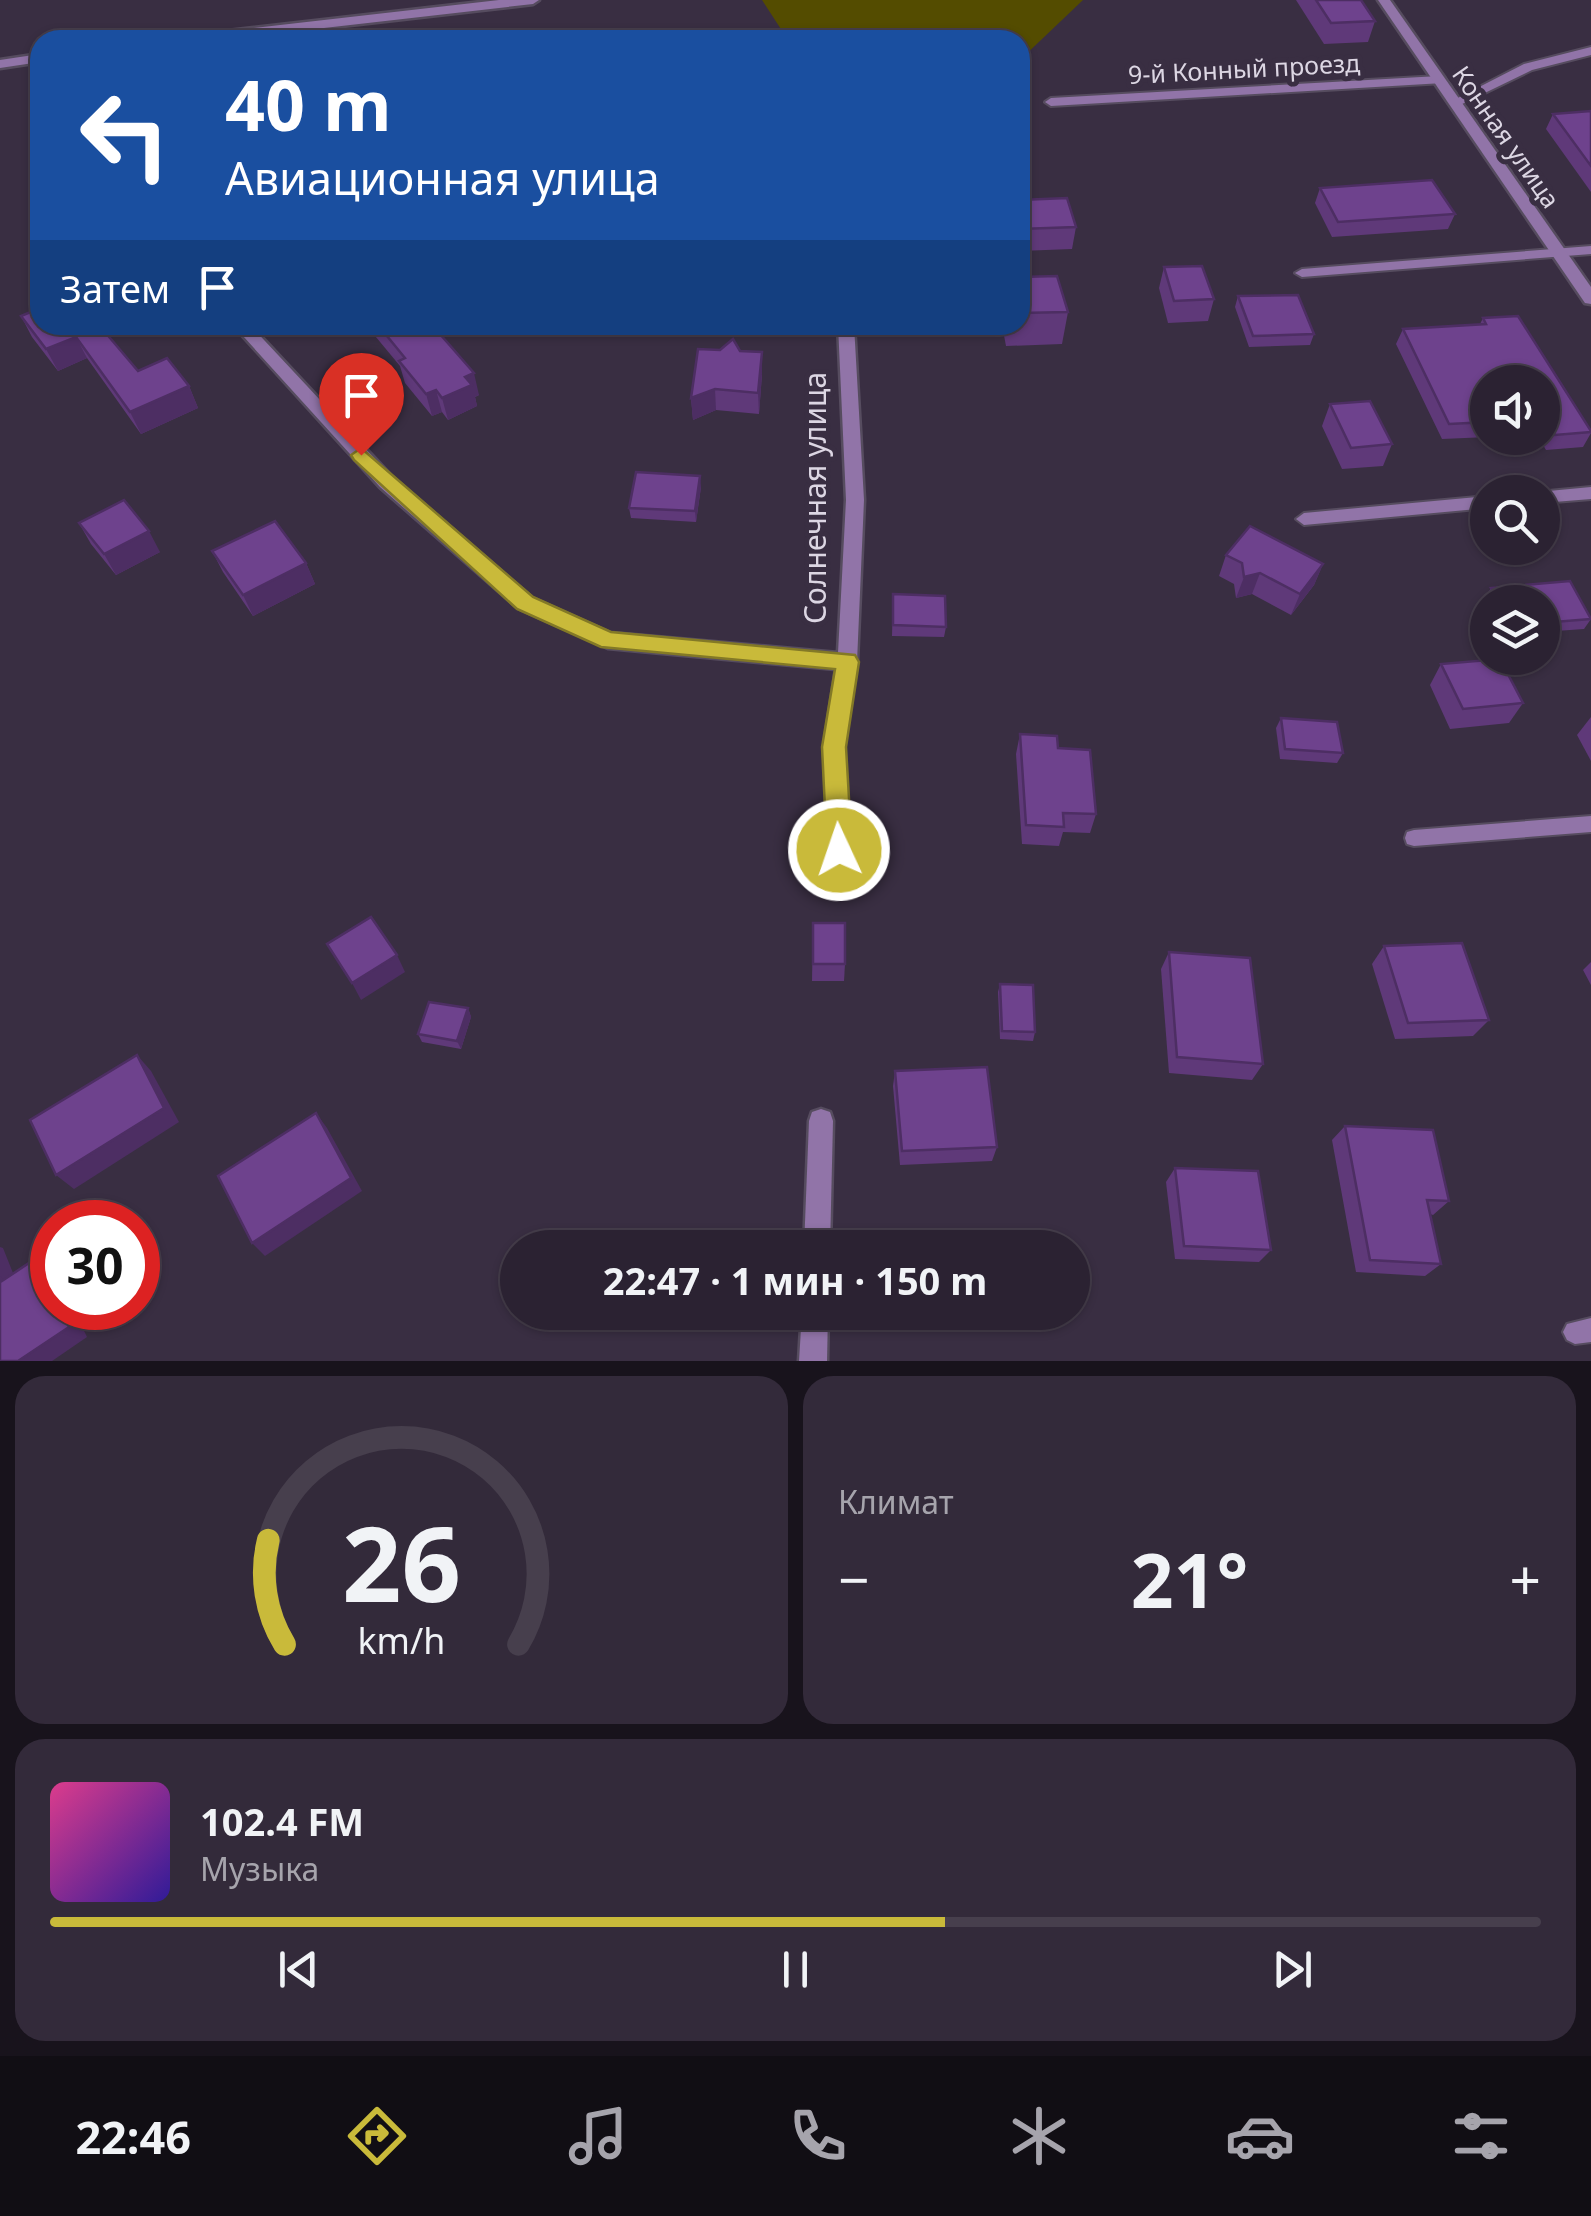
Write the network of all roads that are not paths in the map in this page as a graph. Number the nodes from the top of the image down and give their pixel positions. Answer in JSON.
{"nodes":[{"id":1,"x":533,"y":0,"type":"edge"},
{"id":2,"x":1384,"y":0,"type":"edge"},
{"id":3,"x":271,"y":30,"type":"edge"},
{"id":4,"x":1591,"y":51,"type":"edge"},
{"id":5,"x":30,"y":60,"type":"edge"},
{"id":6,"x":0,"y":64,"type":"edge"},
{"id":7,"x":1439,"y":80,"type":"junction"},
{"id":8,"x":1051,"y":102,"type":"dead end"},
{"id":9,"x":1456,"y":102,"type":"junction"},
{"id":10,"x":1591,"y":250,"type":"edge"},
{"id":11,"x":1559,"y":252,"type":"junction"},
{"id":12,"x":1302,"y":272,"type":"dead end"},
{"id":13,"x":1591,"y":299,"type":"edge"},
{"id":14,"x":250,"y":335,"type":"edge"},
{"id":15,"x":847,"y":335,"type":"edge"},
{"id":16,"x":1591,"y":492,"type":"edge"},
{"id":17,"x":1560,"y":495,"type":"edge"},
{"id":18,"x":1470,"y":504,"type":"edge"},
{"id":19,"x":1304,"y":519,"type":"dead end"},
{"id":20,"x":847,"y":662,"type":"junction"},
{"id":21,"x":1591,"y":824,"type":"edge"},
{"id":22,"x":1414,"y":838,"type":"dead end"},
{"id":23,"x":839,"y":850,"type":"dead end"},
{"id":24,"x":821,"y":1120,"type":"dead end"},
{"id":25,"x":818,"y":1230,"type":"edge"},
{"id":26,"x":814,"y":1330,"type":"edge"},
{"id":27,"x":813,"y":1361,"type":"edge"}],
"edges":[{"from":1,"to":3,"type":"street"},
{"from":2,"to":7,"type":"street","name":"Конная улица"},
{"from":4,"to":9,"type":"lane"},
{"from":5,"to":6,"type":"street"},
{"from":7,"to":8,"type":"lane","name":"9-й Конный проезд"},
{"from":7,"to":9,"type":"street","name":"Конная улица"},
{"from":9,"to":11,"type":"street","name":"Конная улица"},
{"from":10,"to":11,"type":"lane"},
{"from":11,"to":12,"type":"lane"},
{"from":11,"to":13,"type":"street","name":"Конная улица"},
{"from":14,"to":20,"type":"street"},
{"from":15,"to":20,"type":"street","name":"Солнечная улица"},
{"from":16,"to":17,"type":"lane"},
{"from":18,"to":19,"type":"lane"},
{"from":20,"to":23,"type":"street","name":"Солнечная улица"},
{"from":21,"to":22,"type":"lane"},
{"from":24,"to":25,"type":"street"},
{"from":26,"to":27,"type":"street"}]}
